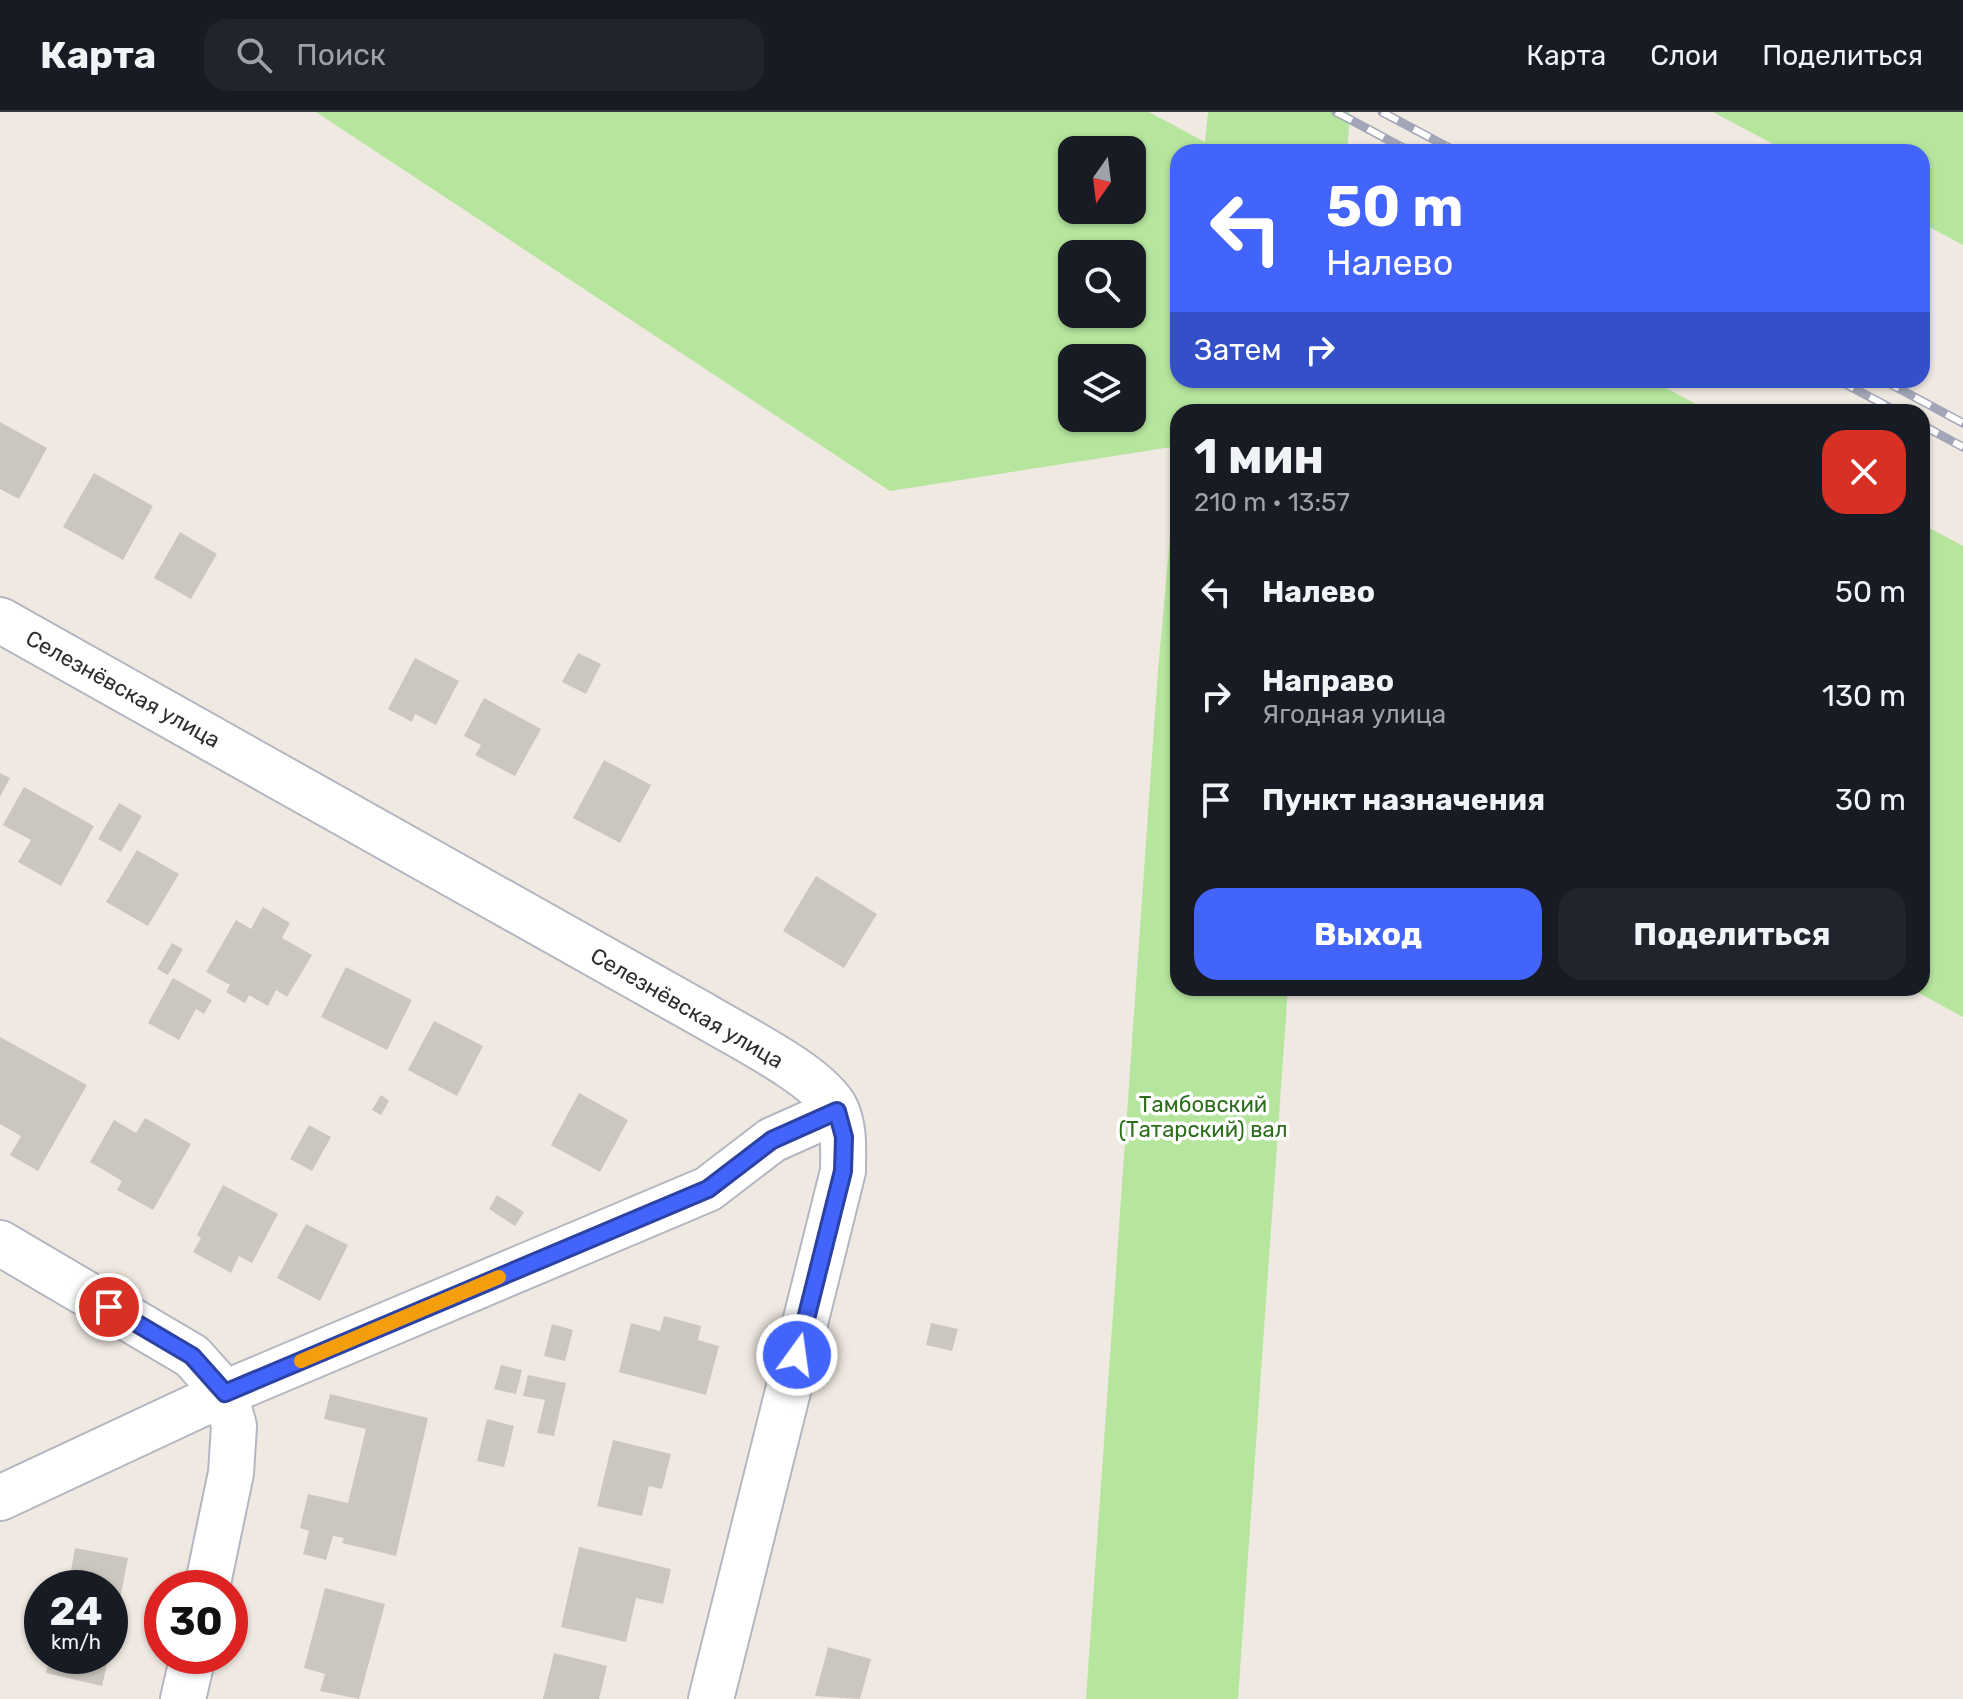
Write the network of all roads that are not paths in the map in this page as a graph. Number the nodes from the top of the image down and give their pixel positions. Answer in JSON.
{"nodes":[{"id":1,"x":0,"y":620,"type":"edge"},
{"id":2,"x":837,"y":1111,"type":"junction"},
{"id":3,"x":0,"y":1243,"type":"edge"},
{"id":4,"x":225,"y":1393,"type":"junction"},
{"id":5,"x":0,"y":1498,"type":"edge"},
{"id":6,"x":211,"y":1570,"type":"edge"},
{"id":7,"x":189,"y":1674,"type":"edge"},
{"id":8,"x":183,"y":1699,"type":"edge"},
{"id":9,"x":711,"y":1699,"type":"edge"}],
"edges":[{"from":1,"to":2,"type":"street","name":"Селезнёвская улица"},
{"from":2,"to":4,"type":"street"},
{"from":2,"to":9,"type":"street"},
{"from":3,"to":4,"type":"street"},
{"from":4,"to":5,"type":"street"},
{"from":4,"to":6,"type":"street"},
{"from":7,"to":8,"type":"street"}]}
